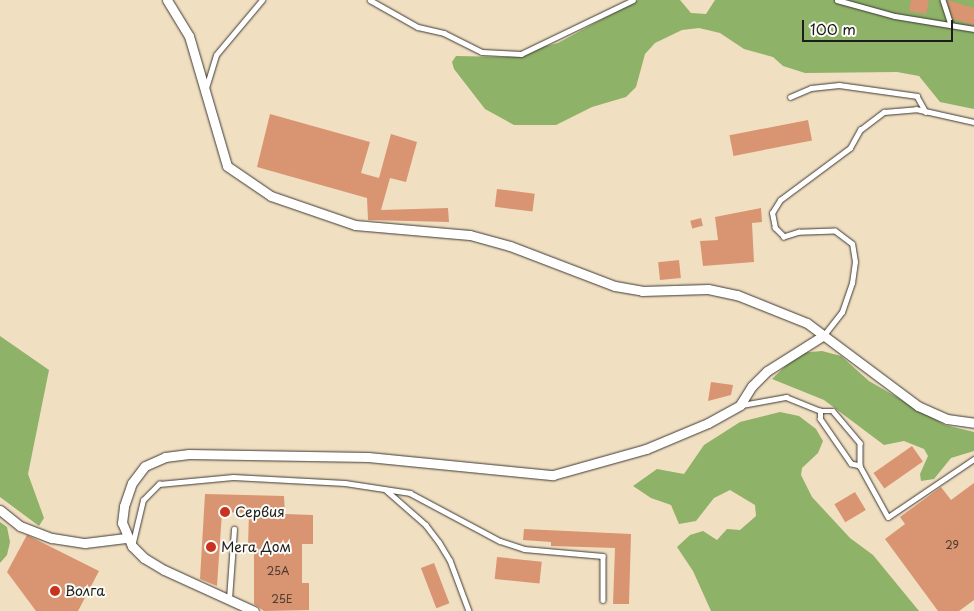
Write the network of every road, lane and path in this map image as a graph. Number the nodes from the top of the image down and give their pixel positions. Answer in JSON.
{"nodes":[{"id":1,"x":167,"y":0,"type":"edge"},
{"id":2,"x":262,"y":0,"type":"edge"},
{"id":3,"x":370,"y":0,"type":"edge"},
{"id":4,"x":633,"y":0,"type":"edge"},
{"id":5,"x":838,"y":0,"type":"edge"},
{"id":6,"x":943,"y":0,"type":"edge"},
{"id":7,"x":951,"y":25,"type":"junction"},
{"id":8,"x":974,"y":29,"type":"edge"},
{"id":9,"x":205,"y":90,"type":"junction"},
{"id":10,"x":790,"y":97,"type":"dead end"},
{"id":11,"x":926,"y":112,"type":"junction"},
{"id":12,"x":974,"y":122,"type":"edge"},
{"id":13,"x":824,"y":335,"type":"junction"},
{"id":14,"x":740,"y":405,"type":"junction"},
{"id":15,"x":820,"y":411,"type":"junction"},
{"id":16,"x":974,"y":423,"type":"edge"},
{"id":17,"x":974,"y":459,"type":"edge"},
{"id":18,"x":860,"y":466,"type":"junction"},
{"id":19,"x":385,"y":489,"type":"junction"},
{"id":20,"x":0,"y":510,"type":"edge"},
{"id":21,"x":234,"y":529,"type":"dead end"},
{"id":22,"x":126,"y":538,"type":"junction"},
{"id":23,"x":132,"y":546,"type":"junction"},
{"id":24,"x":229,"y":599,"type":"junction"},
{"id":25,"x":603,"y":600,"type":"dead end"},
{"id":26,"x":254,"y":611,"type":"edge"},
{"id":27,"x":469,"y":611,"type":"edge"}],
"edges":[{"from":1,"to":9,"type":"street"},
{"from":2,"to":9,"type":"lane"},
{"from":3,"to":4,"type":"lane"},
{"from":5,"to":7,"type":"lane"},
{"from":6,"to":7,"type":"lane"},
{"from":7,"to":8,"type":"lane"},
{"from":9,"to":13,"type":"street"},
{"from":10,"to":11,"type":"lane"},
{"from":11,"to":12,"type":"lane"},
{"from":11,"to":13,"type":"lane"},
{"from":13,"to":14,"type":"street"},
{"from":13,"to":16,"type":"street"},
{"from":14,"to":15,"type":"lane"},
{"from":14,"to":22,"type":"street"},
{"from":15,"to":18,"type":"lane"},
{"from":15,"to":18,"type":"lane"},
{"from":17,"to":18,"type":"lane"},
{"from":19,"to":23,"type":"lane"},
{"from":19,"to":25,"type":"lane"},
{"from":19,"to":27,"type":"lane"},
{"from":20,"to":22,"type":"street"},
{"from":21,"to":24,"type":"lane"},
{"from":22,"to":23,"type":"street"},
{"from":23,"to":24,"type":"street"},
{"from":24,"to":26,"type":"street"}]}
